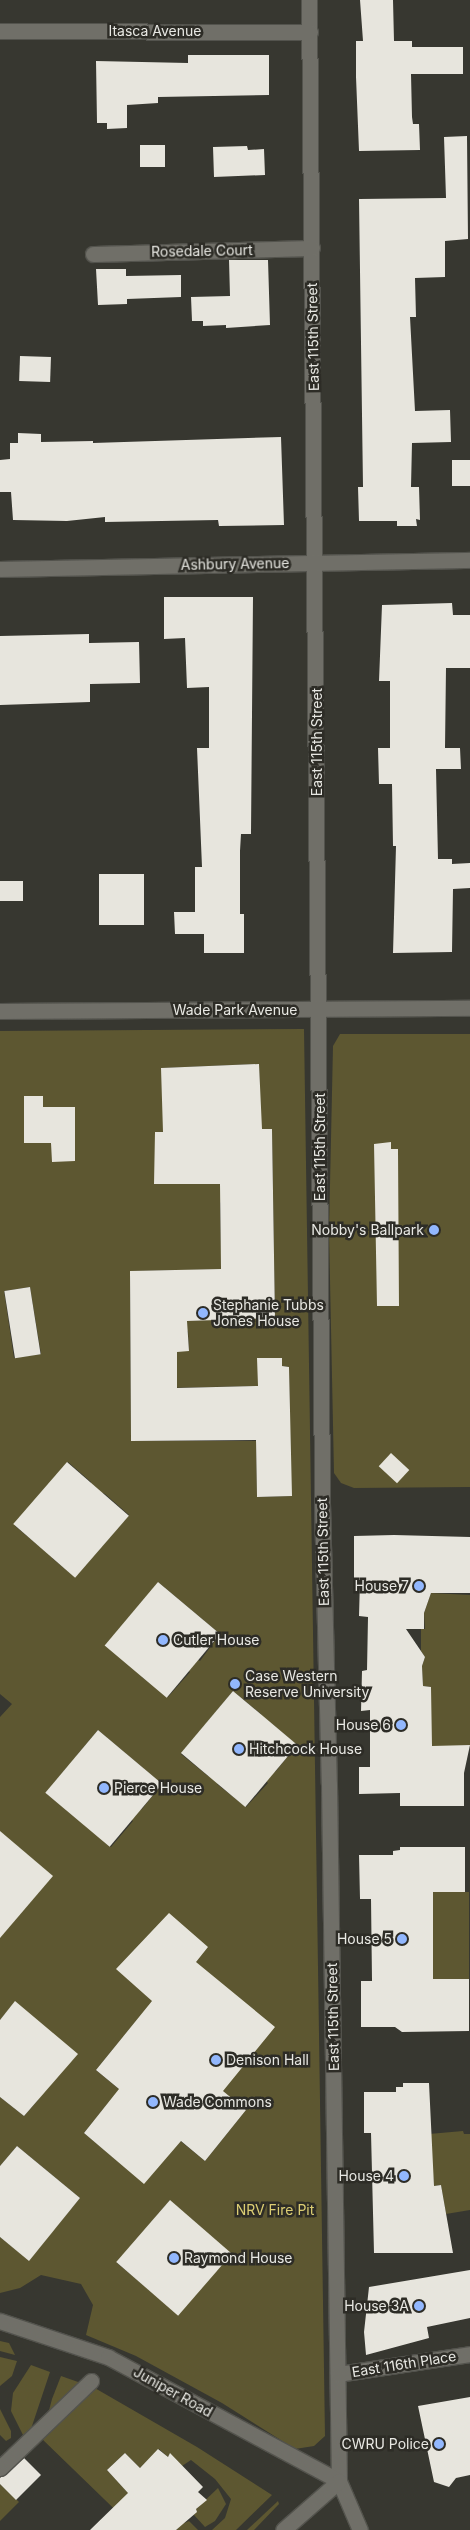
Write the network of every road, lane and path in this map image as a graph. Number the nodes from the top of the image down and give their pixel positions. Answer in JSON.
{"nodes":[{"id":1,"x":309,"y":0,"type":"edge"},
{"id":2,"x":0,"y":31,"type":"edge"},
{"id":3,"x":310,"y":32,"type":"junction"},
{"id":4,"x":312,"y":248,"type":"junction"},
{"id":5,"x":93,"y":254,"type":"dead end"},
{"id":6,"x":470,"y":560,"type":"edge"},
{"id":7,"x":316,"y":562,"type":"junction"},
{"id":8,"x":0,"y":569,"type":"edge"},
{"id":9,"x":470,"y":1008,"type":"edge"},
{"id":10,"x":319,"y":1010,"type":"junction"},
{"id":11,"x":0,"y":1011,"type":"edge"},
{"id":12,"x":0,"y":2321,"type":"edge"},
{"id":13,"x":470,"y":2354,"type":"edge"},
{"id":14,"x":338,"y":2374,"type":"junction"},
{"id":15,"x":91,"y":2381,"type":"dead end"},
{"id":16,"x":0,"y":2468,"type":"edge"},
{"id":17,"x":339,"y":2481,"type":"junction"},
{"id":18,"x":283,"y":2530,"type":"edge"},
{"id":19,"x":360,"y":2530,"type":"edge"}],
"edges":[{"from":1,"to":3,"type":"street","name":"East 115th Street"},
{"from":2,"to":3,"type":"street","name":"Itasca Avenue"},
{"from":3,"to":4,"type":"street","name":"East 115th Street"},
{"from":4,"to":5,"type":"street","name":"Rosedale Court"},
{"from":4,"to":7,"type":"street","name":"East 115th Street"},
{"from":6,"to":7,"type":"street","name":"Ashbury Avenue"},
{"from":7,"to":8,"type":"street","name":"Ashbury Avenue"},
{"from":7,"to":10,"type":"street","name":"East 115th Street"},
{"from":9,"to":10,"type":"street","name":"Wade Park Avenue"},
{"from":10,"to":11,"type":"street","name":"Wade Park Avenue"},
{"from":10,"to":14,"type":"street","name":"East 115th Street"},
{"from":12,"to":17,"type":"street","name":"Juniper Road"},
{"from":13,"to":14,"type":"street","name":"East 116th Place"},
{"from":14,"to":17,"type":"street","name":"East 115th Street"},
{"from":15,"to":16,"type":"street"},
{"from":17,"to":18,"type":"street"},
{"from":17,"to":19,"type":"street","name":"East 115th Street"}]}
